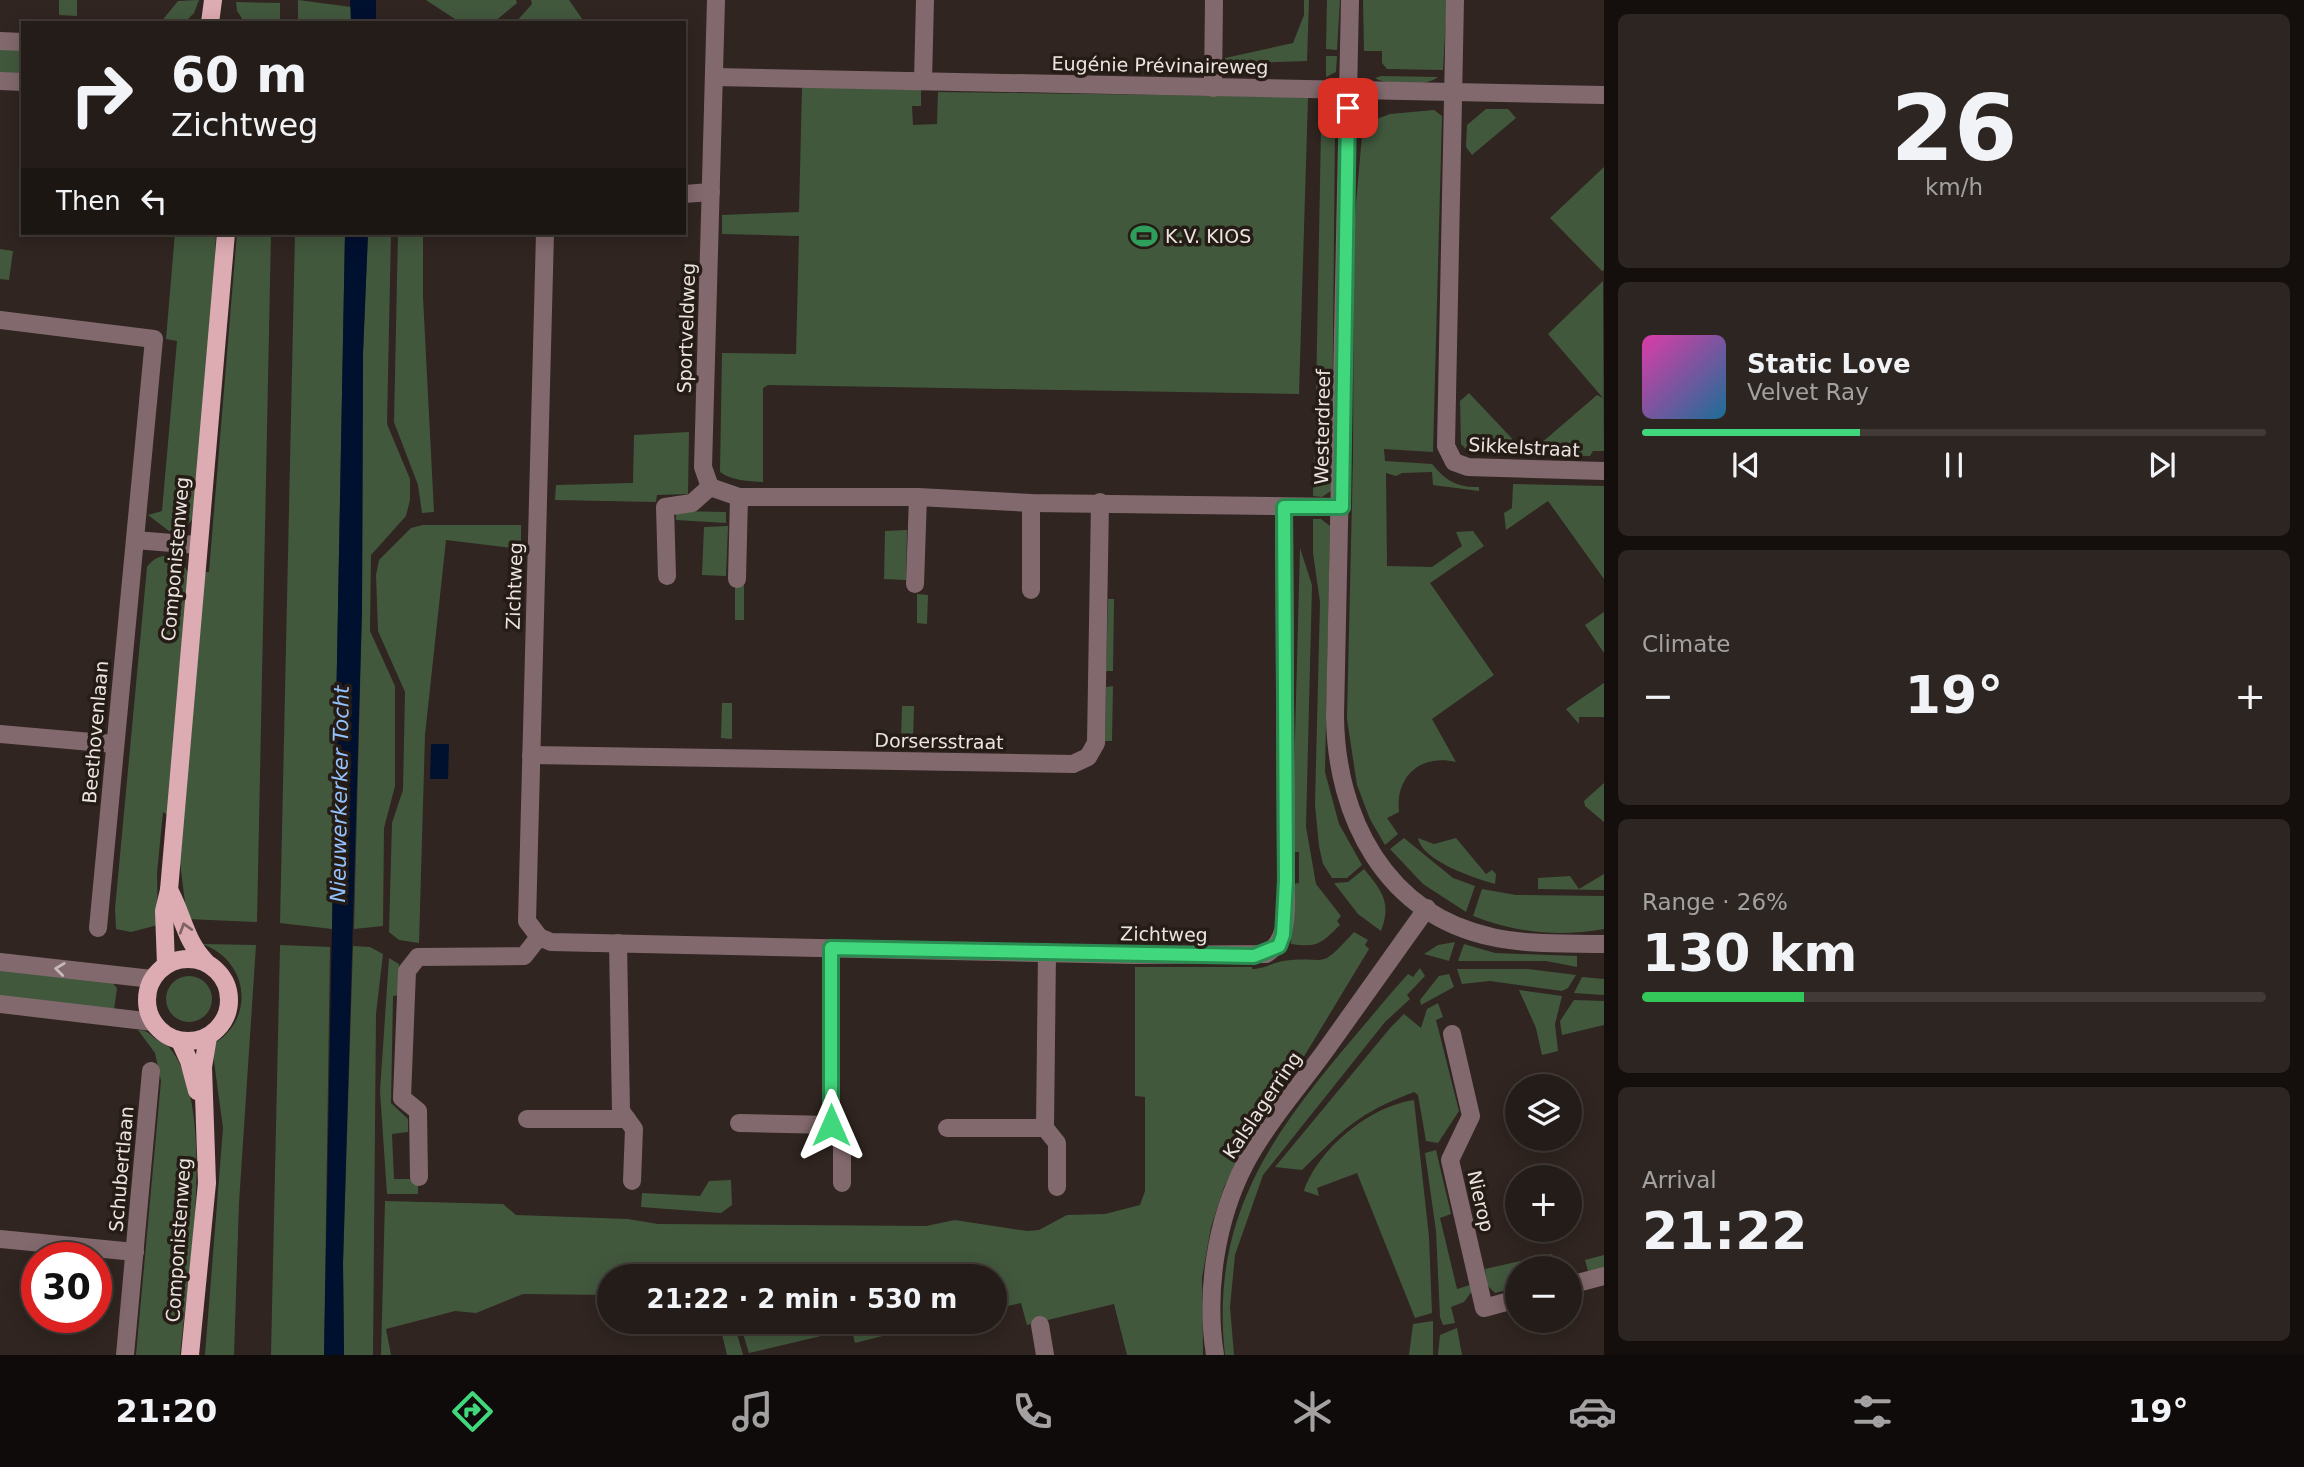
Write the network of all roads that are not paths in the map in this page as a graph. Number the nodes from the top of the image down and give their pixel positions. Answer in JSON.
{"nodes":[{"id":1,"x":213,"y":0,"type":"edge"},
{"id":2,"x":716,"y":0,"type":"edge"},
{"id":3,"x":925,"y":0,"type":"edge"},
{"id":4,"x":1214,"y":0,"type":"edge"},
{"id":5,"x":1350,"y":0,"type":"edge"},
{"id":6,"x":1455,"y":0,"type":"edge"},
{"id":7,"x":210,"y":21,"type":"edge"},
{"id":8,"x":0,"y":41,"type":"edge"},
{"id":9,"x":21,"y":41,"type":"edge"},
{"id":10,"x":715,"y":77,"type":"junction"},
{"id":11,"x":0,"y":80,"type":"edge"},
{"id":12,"x":923,"y":81,"type":"junction"},
{"id":13,"x":21,"y":82,"type":"edge"},
{"id":14,"x":1213,"y":88,"type":"junction"},
{"id":15,"x":1349,"y":88,"type":"junction"},
{"id":16,"x":1452,"y":90,"type":"junction"},
{"id":17,"x":1604,"y":95,"type":"edge"},
{"id":18,"x":711,"y":192,"type":"junction"},
{"id":19,"x":686,"y":194,"type":"edge"},
{"id":20,"x":226,"y":235,"type":"edge"},
{"id":21,"x":545,"y":235,"type":"edge"},
{"id":22,"x":0,"y":320,"type":"edge"},
{"id":23,"x":1604,"y":471,"type":"edge"},
{"id":24,"x":709,"y":487,"type":"junction"},
{"id":25,"x":739,"y":497,"type":"junction"},
{"id":26,"x":918,"y":497,"type":"junction"},
{"id":27,"x":1100,"y":502,"type":"junction"},
{"id":28,"x":1031,"y":503,"type":"junction"},
{"id":29,"x":1284,"y":507,"type":"junction"},
{"id":30,"x":1342,"y":507,"type":"junction"},
{"id":31,"x":135,"y":540,"type":"junction"},
{"id":32,"x":197,"y":545,"type":"junction"},
{"id":33,"x":667,"y":576,"type":"dead end"},
{"id":34,"x":737,"y":579,"type":"dead end"},
{"id":35,"x":915,"y":584,"type":"dead end"},
{"id":36,"x":1031,"y":590,"type":"dead end"},
{"id":37,"x":0,"y":734,"type":"edge"},
{"id":38,"x":114,"y":744,"type":"junction"},
{"id":39,"x":531,"y":755,"type":"junction"},
{"id":40,"x":169,"y":890,"type":"junction"},
{"id":41,"x":1427,"y":908,"type":"junction"},
{"id":42,"x":98,"y":928,"type":"dead end"},
{"id":43,"x":539,"y":937,"type":"junction"},
{"id":44,"x":618,"y":943,"type":"junction"},
{"id":45,"x":1604,"y":944,"type":"edge"},
{"id":46,"x":831,"y":948,"type":"junction"},
{"id":47,"x":1047,"y":952,"type":"junction"},
{"id":48,"x":0,"y":962,"type":"edge"},
{"id":49,"x":206,"y":962,"type":"junction"},
{"id":50,"x":166,"y":965,"type":"junction"},
{"id":51,"x":152,"y":979,"type":"junction"},
{"id":52,"x":0,"y":1004,"type":"edge"},
{"id":53,"x":153,"y":1022,"type":"junction"},
{"id":54,"x":1452,"y":1034,"type":"dead end"},
{"id":55,"x":208,"y":1037,"type":"junction"},
{"id":56,"x":180,"y":1041,"type":"junction"},
{"id":57,"x":151,"y":1071,"type":"dead end"},
{"id":58,"x":527,"y":1119,"type":"dead end"},
{"id":59,"x":627,"y":1119,"type":"junction"},
{"id":60,"x":739,"y":1124,"type":"dead end"},
{"id":61,"x":831,"y":1125,"type":"junction"},
{"id":62,"x":206,"y":1128,"type":"junction"},
{"id":63,"x":947,"y":1128,"type":"dead end"},
{"id":64,"x":1045,"y":1128,"type":"junction"},
{"id":65,"x":419,"y":1177,"type":"dead end"},
{"id":66,"x":632,"y":1181,"type":"dead end"},
{"id":67,"x":842,"y":1184,"type":"dead end"},
{"id":68,"x":1057,"y":1187,"type":"dead end"},
{"id":69,"x":0,"y":1239,"type":"edge"},
{"id":70,"x":135,"y":1252,"type":"junction"},
{"id":71,"x":1604,"y":1276,"type":"edge"},
{"id":72,"x":1582,"y":1282,"type":"edge"},
{"id":73,"x":1505,"y":1302,"type":"edge"},
{"id":74,"x":1040,"y":1325,"type":"dead end"},
{"id":75,"x":125,"y":1355,"type":"edge"},
{"id":76,"x":190,"y":1355,"type":"edge"},
{"id":77,"x":1045,"y":1355,"type":"edge"},
{"id":78,"x":1215,"y":1355,"type":"edge"}],
"edges":[{"from":1,"to":7,"type":"main road"},
{"from":2,"to":10,"type":"street","name":"Sportveldweg"},
{"from":3,"to":12,"type":"street"},
{"from":4,"to":14,"type":"street"},
{"from":5,"to":15,"type":"street","name":"Westerdreef"},
{"from":6,"to":16,"type":"street"},
{"from":8,"to":9,"type":"street"},
{"from":10,"to":12,"type":"street","name":"Eugénie Prévinaireweg"},
{"from":10,"to":18,"type":"street","name":"Sportveldweg"},
{"from":11,"to":13,"type":"street"},
{"from":12,"to":14,"type":"street","name":"Eugénie Prévinaireweg"},
{"from":14,"to":15,"type":"street","name":"Eugénie Prévinaireweg"},
{"from":15,"to":16,"type":"street","name":"Eugénie Prévinaireweg"},
{"from":15,"to":30,"type":"street","name":"Westerdreef"},
{"from":16,"to":17,"type":"street","name":"Eugénie Prévinaireweg"},
{"from":16,"to":23,"type":"street","name":"Sikkelstraat"},
{"from":18,"to":19,"type":"street"},
{"from":18,"to":24,"type":"street","name":"Sportveldweg"},
{"from":20,"to":32,"type":"main road","name":"Componistenweg"},
{"from":21,"to":39,"type":"street","name":"Zichtweg"},
{"from":22,"to":31,"type":"street","name":"Beethovenlaan"},
{"from":24,"to":25,"type":"street"},
{"from":24,"to":33,"type":"street"},
{"from":25,"to":26,"type":"street"},
{"from":25,"to":34,"type":"street"},
{"from":26,"to":28,"type":"street"},
{"from":26,"to":35,"type":"street"},
{"from":27,"to":28,"type":"street"},
{"from":27,"to":29,"type":"street"},
{"from":27,"to":39,"type":"street","name":"Dorsersstraat"},
{"from":28,"to":36,"type":"street"},
{"from":29,"to":30,"type":"street"},
{"from":29,"to":47,"type":"street","name":"Zichtweg"},
{"from":30,"to":41,"type":"street","name":"Westerdreef"},
{"from":31,"to":32,"type":"street"},
{"from":31,"to":38,"type":"street","name":"Beethovenlaan"},
{"from":32,"to":40,"type":"main road","name":"Componistenweg"},
{"from":37,"to":38,"type":"street"},
{"from":38,"to":42,"type":"street","name":"Beethovenlaan"},
{"from":39,"to":43,"type":"street","name":"Zichtweg"},
{"from":49,"to":40,"type":"main road","name":"Componistenweg","one_way":true},
{"from":40,"to":50,"type":"main road","name":"Componistenweg"},
{"from":41,"to":45,"type":"street","name":"Westerdreef"},
{"from":41,"to":78,"type":"street","name":"Kalslagerring"},
{"from":43,"to":44,"type":"street","name":"Zichtweg"},
{"from":43,"to":65,"type":"street"},
{"from":44,"to":46,"type":"street","name":"Zichtweg"},
{"from":44,"to":59,"type":"street"},
{"from":46,"to":47,"type":"street","name":"Zichtweg"},
{"from":46,"to":61,"type":"street"},
{"from":47,"to":64,"type":"street"},
{"from":51,"to":48,"type":"street","one_way":true},
{"from":49,"to":50,"type":"main road"},
{"from":49,"to":55,"type":"main road"},
{"from":50,"to":51,"type":"main road"},
{"from":51,"to":53,"type":"main road"},
{"from":52,"to":53,"type":"street"},
{"from":53,"to":56,"type":"main road"},
{"from":54,"to":73,"type":"street","name":"Nierop"},
{"from":55,"to":56,"type":"main road"},
{"from":55,"to":62,"type":"main road","name":"Componistenweg"},
{"from":56,"to":62,"type":"main road","name":"Componistenweg"},
{"from":57,"to":70,"type":"street","name":"Schubertlaan"},
{"from":58,"to":59,"type":"street"},
{"from":59,"to":66,"type":"street"},
{"from":60,"to":61,"type":"street"},
{"from":61,"to":67,"type":"street"},
{"from":62,"to":76,"type":"main road","name":"Componistenweg"},
{"from":63,"to":64,"type":"street"},
{"from":64,"to":68,"type":"street"},
{"from":69,"to":70,"type":"street"},
{"from":70,"to":75,"type":"street","name":"Schubertlaan"},
{"from":71,"to":72,"type":"street"},
{"from":74,"to":77,"type":"street"}]}
